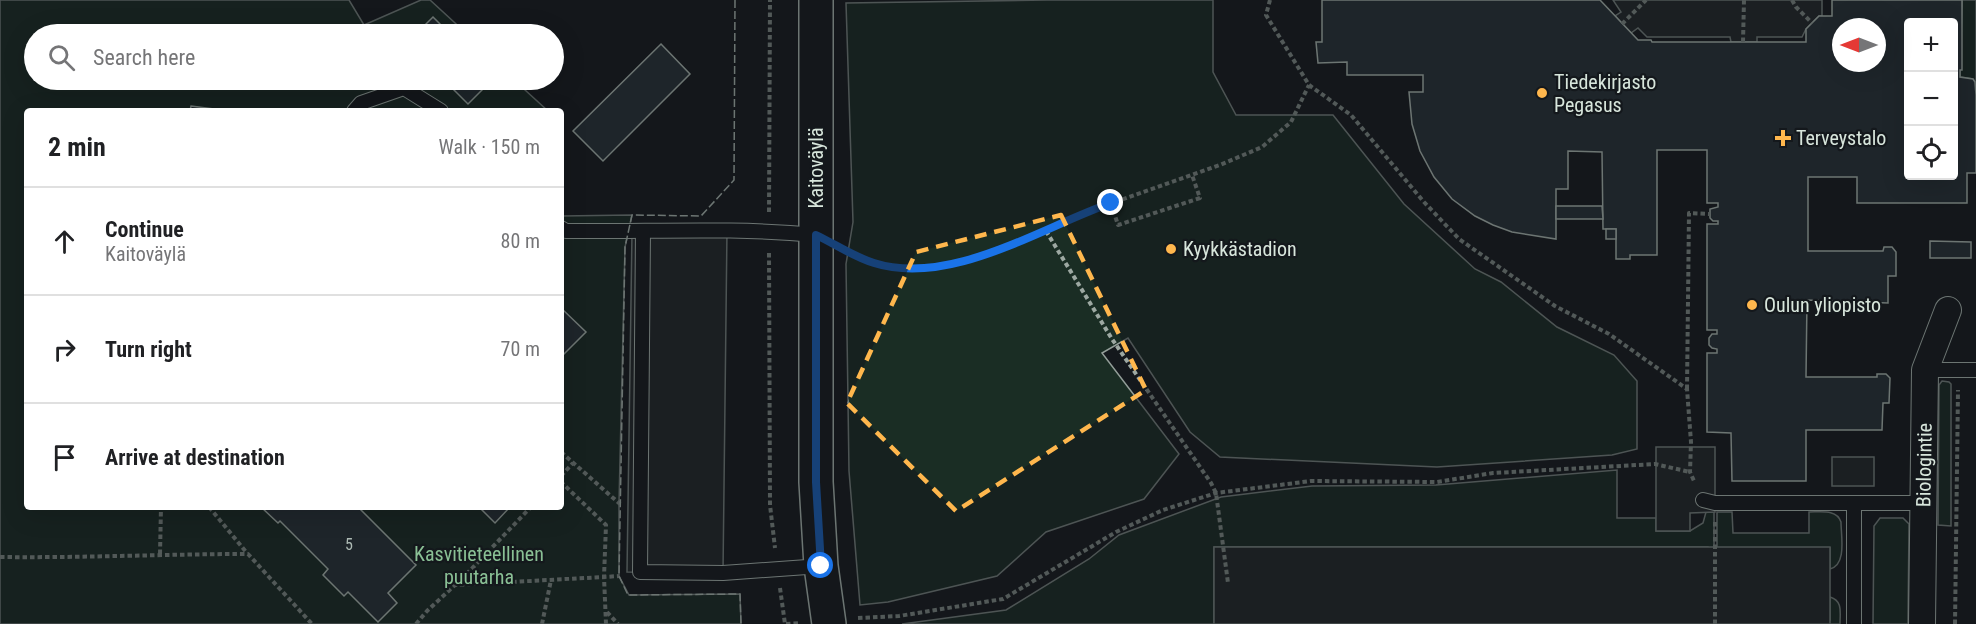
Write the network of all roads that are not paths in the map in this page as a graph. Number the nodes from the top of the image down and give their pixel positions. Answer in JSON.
{"nodes":[{"id":1,"x":816,"y":0,"type":"edge"},
{"id":2,"x":398,"y":90,"type":"edge"},
{"id":3,"x":407,"y":90,"type":"edge"},
{"id":4,"x":357,"y":108,"type":"edge"},
{"id":5,"x":436,"y":108,"type":"edge"},
{"id":6,"x":564,"y":230,"type":"edge"},
{"id":7,"x":643,"y":231,"type":"junction"},
{"id":8,"x":816,"y":235,"type":"junction"},
{"id":9,"x":1948,"y":310,"type":"dead end"},
{"id":10,"x":1925,"y":370,"type":"junction"},
{"id":11,"x":1969,"y":370,"type":"edge"},
{"id":12,"x":1709,"y":502,"type":"road end"},
{"id":13,"x":1923,"y":503,"type":"junction"},
{"id":14,"x":1854,"y":504,"type":"junction"},
{"id":15,"x":821,"y":566,"type":"junction"},
{"id":16,"x":829,"y":624,"type":"edge"},
{"id":17,"x":1854,"y":624,"type":"edge"},
{"id":18,"x":1922,"y":624,"type":"edge"}],
"edges":[{"from":1,"to":8,"type":"street","name":"Kaitoväylä"},
{"from":2,"to":4,"type":"lane"},
{"from":3,"to":5,"type":"lane"},
{"from":6,"to":7,"type":"lane"},
{"from":7,"to":8,"type":"lane"},
{"from":7,"to":15,"type":"lane"},
{"from":8,"to":15,"type":"street","name":"Kaitoväylä"},
{"from":9,"to":10,"type":"street","name":"Biologintie"},
{"from":10,"to":11,"type":"lane"},
{"from":10,"to":13,"type":"street","name":"Biologintie"},
{"from":12,"to":14,"type":"lane"},
{"from":13,"to":14,"type":"lane"},
{"from":13,"to":18,"type":"street","name":"Biologintie"},
{"from":14,"to":17,"type":"lane"},
{"from":15,"to":16,"type":"street","name":"Kaitoväylä"}]}
